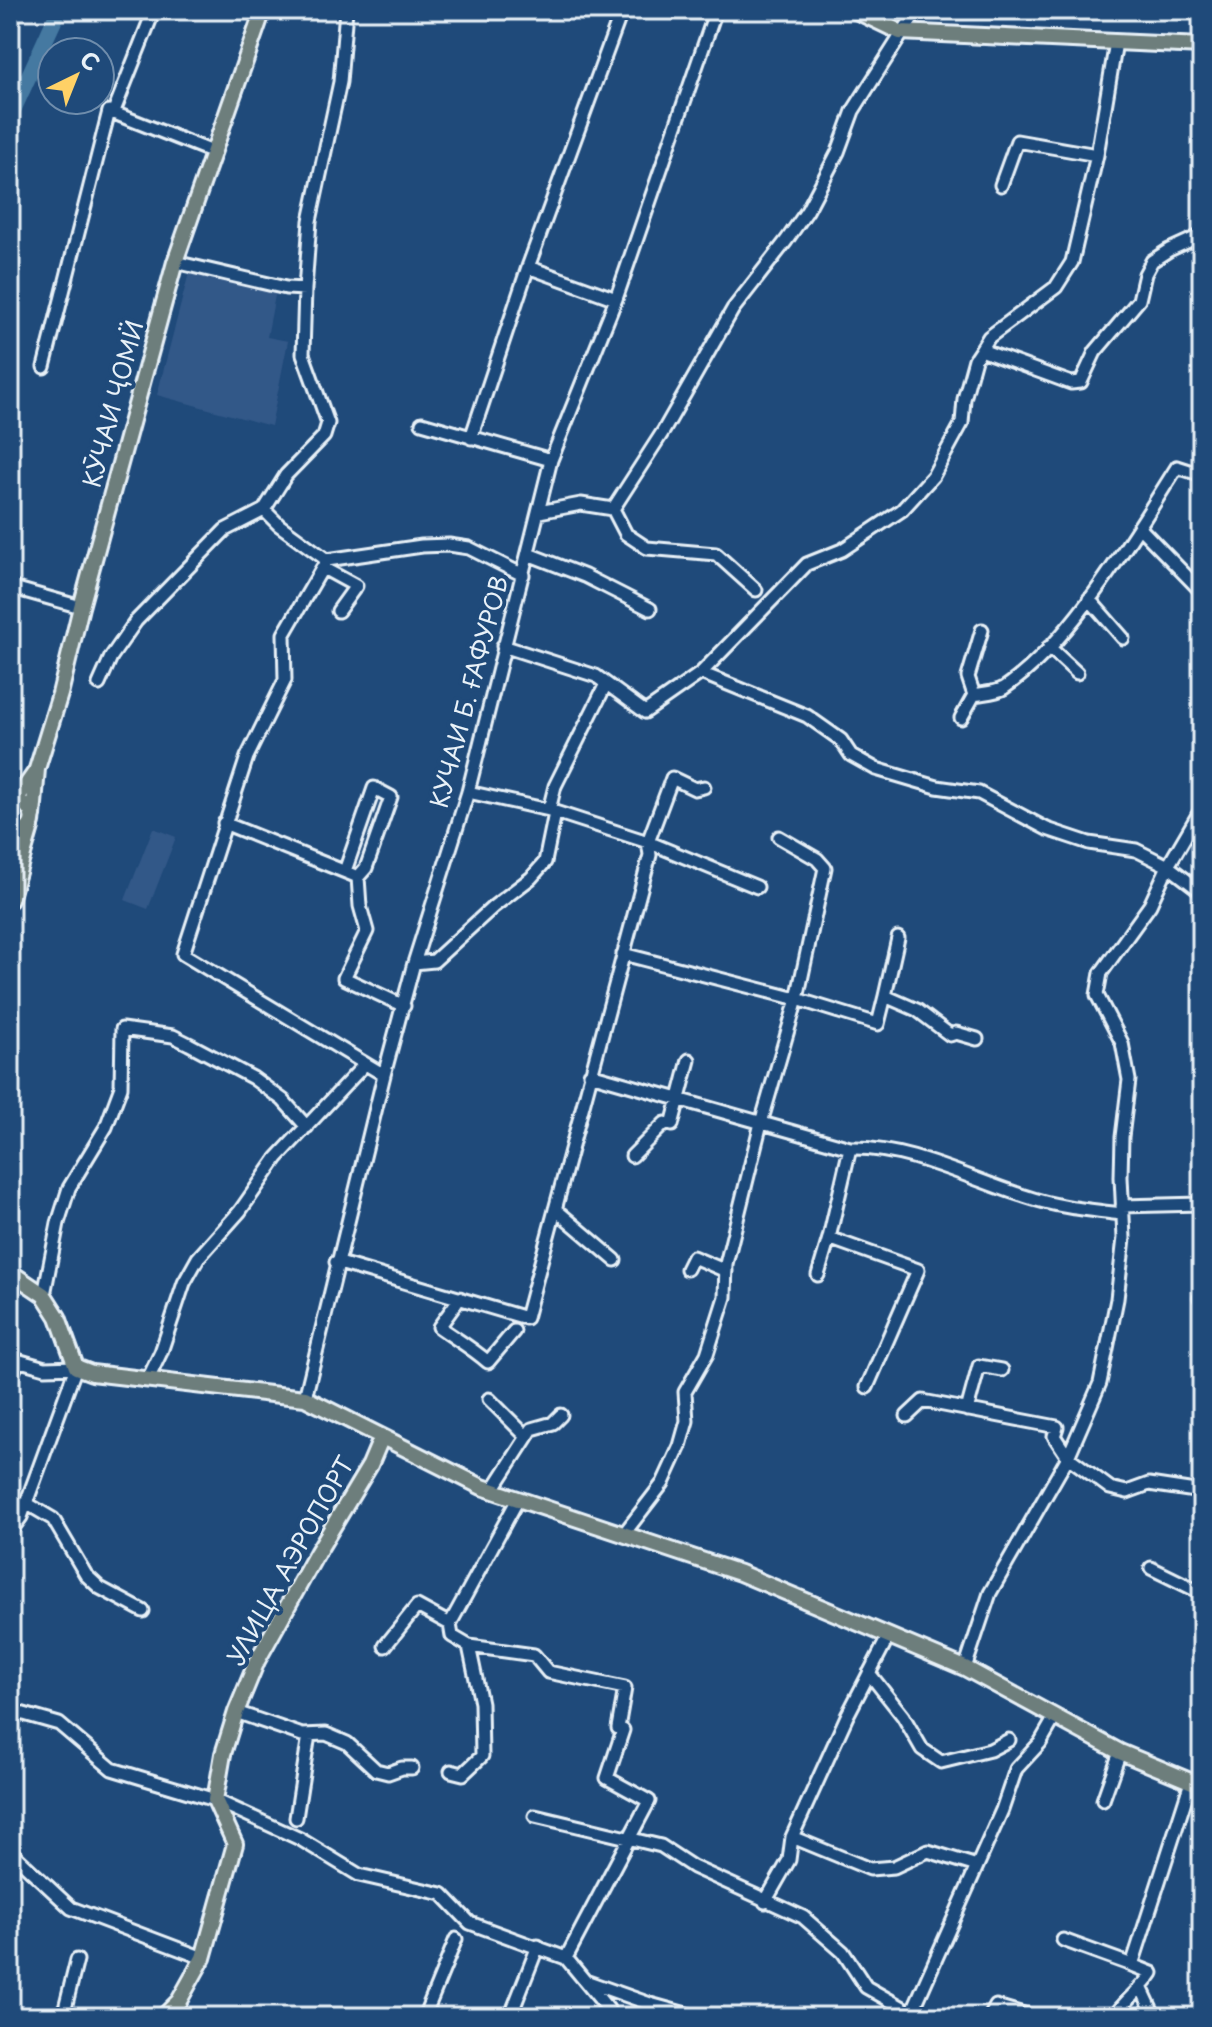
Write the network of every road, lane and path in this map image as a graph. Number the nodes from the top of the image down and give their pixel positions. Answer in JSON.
{"nodes":[{"id":1,"x":154,"y":10,"type":"edge"},
{"id":2,"x":263,"y":10,"type":"edge"},
{"id":3,"x":346,"y":10,"type":"edge"},
{"id":4,"x":622,"y":10,"type":"edge"},
{"id":5,"x":716,"y":10,"type":"edge"},
{"id":6,"x":854,"y":10,"type":"edge"},
{"id":7,"x":917,"y":10,"type":"edge"},
{"id":8,"x":900,"y":32,"type":"junction"},
{"id":9,"x":1116,"y":42,"type":"junction"},
{"id":10,"x":1202,"y":46,"type":"edge"},
{"id":11,"x":116,"y":106,"type":"edge"},
{"id":12,"x":116,"y":112,"type":"edge"},
{"id":13,"x":108,"y":116,"type":"edge"},
{"id":14,"x":213,"y":152,"type":"junction"},
{"id":15,"x":1097,"y":155,"type":"junction"},
{"id":16,"x":1001,"y":185,"type":"dead end"},
{"id":17,"x":1202,"y":235,"type":"edge"},
{"id":18,"x":175,"y":262,"type":"junction"},
{"id":19,"x":528,"y":267,"type":"junction"},
{"id":20,"x":305,"y":289,"type":"junction"},
{"id":21,"x":616,"y":299,"type":"junction"},
{"id":22,"x":981,"y":350,"type":"junction"},
{"id":23,"x":44,"y":367,"type":"dead end"},
{"id":24,"x":422,"y":423,"type":"dead end"},
{"id":25,"x":471,"y":438,"type":"junction"},
{"id":26,"x":551,"y":460,"type":"junction"},
{"id":27,"x":1202,"y":475,"type":"edge"},
{"id":28,"x":613,"y":509,"type":"junction"},
{"id":29,"x":264,"y":510,"type":"junction"},
{"id":30,"x":539,"y":512,"type":"junction"},
{"id":31,"x":1139,"y":527,"type":"junction"},
{"id":32,"x":528,"y":554,"type":"junction"},
{"id":33,"x":325,"y":564,"type":"junction"},
{"id":34,"x":523,"y":575,"type":"junction"},
{"id":35,"x":10,"y":587,"type":"edge"},
{"id":36,"x":756,"y":590,"type":"dead end"},
{"id":37,"x":1202,"y":592,"type":"edge"},
{"id":38,"x":1089,"y":599,"type":"junction"},
{"id":39,"x":81,"y":607,"type":"junction"},
{"id":40,"x":650,"y":609,"type":"dead end"},
{"id":41,"x":338,"y":611,"type":"dead end"},
{"id":42,"x":982,"y":630,"type":"dead end"},
{"id":43,"x":1123,"y":638,"type":"dead end"},
{"id":44,"x":503,"y":646,"type":"junction"},
{"id":45,"x":1049,"y":647,"type":"junction"},
{"id":46,"x":701,"y":673,"type":"junction"},
{"id":47,"x":1077,"y":673,"type":"dead end"},
{"id":48,"x":99,"y":684,"type":"dead end"},
{"id":49,"x":606,"y":684,"type":"junction"},
{"id":50,"x":974,"y":695,"type":"junction"},
{"id":51,"x":961,"y":718,"type":"dead end"},
{"id":52,"x":37,"y":769,"type":"junction"},
{"id":53,"x":704,"y":787,"type":"dead end"},
{"id":54,"x":468,"y":792,"type":"junction"},
{"id":55,"x":14,"y":803,"type":"edge"},
{"id":56,"x":1202,"y":808,"type":"edge"},
{"id":57,"x":552,"y":811,"type":"junction"},
{"id":58,"x":32,"y":822,"type":"junction"},
{"id":59,"x":224,"y":823,"type":"junction"},
{"id":60,"x":10,"y":831,"type":"edge"},
{"id":61,"x":779,"y":837,"type":"dead end"},
{"id":62,"x":648,"y":842,"type":"junction"},
{"id":63,"x":10,"y":850,"type":"edge"},
{"id":64,"x":1168,"y":866,"type":"junction"},
{"id":65,"x":345,"y":871,"type":"junction"},
{"id":66,"x":18,"y":874,"type":"junction"},
{"id":67,"x":358,"y":877,"type":"junction"},
{"id":68,"x":757,"y":887,"type":"dead end"},
{"id":69,"x":1202,"y":892,"type":"edge"},
{"id":70,"x":10,"y":900,"type":"edge"},
{"id":71,"x":898,"y":938,"type":"dead end"},
{"id":72,"x":623,"y":954,"type":"junction"},
{"id":73,"x":414,"y":963,"type":"junction"},
{"id":74,"x":885,"y":996,"type":"junction"},
{"id":75,"x":797,"y":999,"type":"junction"},
{"id":76,"x":404,"y":1006,"type":"junction"},
{"id":77,"x":977,"y":1039,"type":"dead end"},
{"id":78,"x":689,"y":1060,"type":"dead end"},
{"id":79,"x":365,"y":1064,"type":"junction"},
{"id":80,"x":590,"y":1074,"type":"junction"},
{"id":81,"x":384,"y":1075,"type":"junction"},
{"id":82,"x":679,"y":1099,"type":"junction"},
{"id":83,"x":761,"y":1123,"type":"junction"},
{"id":84,"x":307,"y":1127,"type":"junction"},
{"id":85,"x":850,"y":1148,"type":"junction"},
{"id":86,"x":632,"y":1156,"type":"dead end"},
{"id":87,"x":555,"y":1209,"type":"junction"},
{"id":88,"x":1122,"y":1210,"type":"junction"},
{"id":89,"x":1202,"y":1215,"type":"edge"},
{"id":90,"x":829,"y":1238,"type":"junction"},
{"id":91,"x":615,"y":1260,"type":"dead end"},
{"id":92,"x":336,"y":1262,"type":"junction"},
{"id":93,"x":687,"y":1269,"type":"dead end"},
{"id":94,"x":726,"y":1271,"type":"junction"},
{"id":95,"x":10,"y":1272,"type":"edge"},
{"id":96,"x":818,"y":1275,"type":"dead end"},
{"id":97,"x":44,"y":1295,"type":"junction"},
{"id":98,"x":460,"y":1298,"type":"junction"},
{"id":99,"x":514,"y":1331,"type":"dead end"},
{"id":100,"x":14,"y":1360,"type":"edge"},
{"id":101,"x":76,"y":1367,"type":"junction"},
{"id":102,"x":1002,"y":1370,"type":"dead end"},
{"id":103,"x":10,"y":1378,"type":"edge"},
{"id":104,"x":148,"y":1379,"type":"junction"},
{"id":105,"x":867,"y":1387,"type":"dead end"},
{"id":106,"x":305,"y":1398,"type":"junction"},
{"id":107,"x":489,"y":1399,"type":"dead end"},
{"id":108,"x":967,"y":1410,"type":"junction"},
{"id":109,"x":561,"y":1415,"type":"dead end"},
{"id":110,"x":907,"y":1416,"type":"dead end"},
{"id":111,"x":527,"y":1437,"type":"junction"},
{"id":112,"x":381,"y":1439,"type":"junction"},
{"id":113,"x":1068,"y":1457,"type":"junction"},
{"id":114,"x":492,"y":1491,"type":"junction"},
{"id":115,"x":1202,"y":1491,"type":"edge"},
{"id":116,"x":517,"y":1501,"type":"junction"},
{"id":117,"x":26,"y":1503,"type":"junction"},
{"id":118,"x":10,"y":1532,"type":"edge"},
{"id":119,"x":623,"y":1535,"type":"junction"},
{"id":120,"x":1151,"y":1568,"type":"dead end"},
{"id":121,"x":1202,"y":1593,"type":"edge"},
{"id":122,"x":143,"y":1611,"type":"dead end"},
{"id":123,"x":450,"y":1624,"type":"junction"},
{"id":124,"x":888,"y":1637,"type":"junction"},
{"id":125,"x":385,"y":1646,"type":"dead end"},
{"id":126,"x":469,"y":1646,"type":"junction"},
{"id":127,"x":965,"y":1668,"type":"junction"},
{"id":128,"x":869,"y":1673,"type":"junction"},
{"id":129,"x":10,"y":1710,"type":"edge"},
{"id":130,"x":236,"y":1712,"type":"junction"},
{"id":131,"x":1055,"y":1717,"type":"junction"},
{"id":132,"x":309,"y":1735,"type":"junction"},
{"id":133,"x":1009,"y":1740,"type":"dead end"},
{"id":134,"x":1120,"y":1752,"type":"junction"},
{"id":135,"x":412,"y":1768,"type":"dead end"},
{"id":136,"x":451,"y":1771,"type":"dead end"},
{"id":137,"x":1197,"y":1784,"type":"edge"},
{"id":138,"x":215,"y":1800,"type":"junction"},
{"id":139,"x":1103,"y":1800,"type":"dead end"},
{"id":140,"x":535,"y":1816,"type":"dead end"},
{"id":141,"x":296,"y":1818,"type":"dead end"},
{"id":142,"x":630,"y":1837,"type":"junction"},
{"id":143,"x":792,"y":1837,"type":"junction"},
{"id":144,"x":10,"y":1851,"type":"edge"},
{"id":145,"x":977,"y":1866,"type":"junction"},
{"id":146,"x":765,"y":1902,"type":"junction"},
{"id":147,"x":456,"y":1939,"type":"dead end"},
{"id":148,"x":1063,"y":1940,"type":"dead end"},
{"id":149,"x":538,"y":1946,"type":"junction"},
{"id":150,"x":203,"y":1958,"type":"junction"},
{"id":151,"x":566,"y":1958,"type":"junction"},
{"id":152,"x":77,"y":1960,"type":"dead end"},
{"id":153,"x":1132,"y":1965,"type":"junction"},
{"id":154,"x":586,"y":1981,"type":"junction"},
{"id":155,"x":1142,"y":1989,"type":"junction"},
{"id":156,"x":911,"y":2015,"type":"edge"},
{"id":157,"x":57,"y":2017,"type":"edge"},
{"id":158,"x":163,"y":2017,"type":"edge"},
{"id":159,"x":424,"y":2017,"type":"edge"},
{"id":160,"x":510,"y":2017,"type":"edge"},
{"id":161,"x":604,"y":2017,"type":"edge"},
{"id":162,"x":697,"y":2017,"type":"edge"},
{"id":163,"x":925,"y":2017,"type":"edge"},
{"id":164,"x":990,"y":2017,"type":"edge"},
{"id":165,"x":1034,"y":2017,"type":"edge"},
{"id":166,"x":1114,"y":2017,"type":"edge"},
{"id":167,"x":1155,"y":2017,"type":"edge"}],
"edges":[{"from":1,"to":11,"type":"street"},
{"from":2,"to":14,"type":"main road","name":"КӮЧАИ ҶОМӢ"},
{"from":3,"to":20,"type":"street"},
{"from":4,"to":19,"type":"street"},
{"from":5,"to":21,"type":"street","name":"КУЧАИ Б. ҒАФУРОВ"},
{"from":6,"to":8,"type":"main road"},
{"from":7,"to":8,"type":"street"},
{"from":8,"to":9,"type":"main road"},
{"from":8,"to":28,"type":"street"},
{"from":9,"to":10,"type":"main road"},
{"from":9,"to":15,"type":"street"},
{"from":12,"to":14,"type":"street"},
{"from":13,"to":23,"type":"street"},
{"from":14,"to":18,"type":"main road","name":"КӮЧАИ ҶОМӢ"},
{"from":15,"to":16,"type":"street"},
{"from":15,"to":22,"type":"street"},
{"from":17,"to":22,"type":"street"},
{"from":18,"to":20,"type":"street"},
{"from":18,"to":39,"type":"main road","name":"КӮЧАИ ҶОМӢ"},
{"from":19,"to":21,"type":"street"},
{"from":19,"to":25,"type":"street"},
{"from":20,"to":29,"type":"street"},
{"from":21,"to":26,"type":"street","name":"КУЧАИ Б. ҒАФУРОВ"},
{"from":22,"to":46,"type":"street"},
{"from":24,"to":25,"type":"street"},
{"from":25,"to":26,"type":"street"},
{"from":26,"to":30,"type":"street","name":"КУЧАИ Б. ҒАФУРОВ"},
{"from":27,"to":31,"type":"street"},
{"from":28,"to":30,"type":"street"},
{"from":28,"to":36,"type":"street"},
{"from":29,"to":33,"type":"street"},
{"from":29,"to":48,"type":"street"},
{"from":30,"to":32,"type":"street","name":"КУЧАИ Б. ҒАФУРОВ"},
{"from":31,"to":37,"type":"street"},
{"from":31,"to":38,"type":"street"},
{"from":32,"to":34,"type":"street","name":"КУЧАИ Б. ҒАФУРОВ"},
{"from":32,"to":40,"type":"street"},
{"from":33,"to":34,"type":"street"},
{"from":33,"to":41,"type":"street"},
{"from":33,"to":59,"type":"street"},
{"from":34,"to":44,"type":"street","name":"КУЧАИ Б. ҒАФУРОВ"},
{"from":35,"to":39,"type":"street"},
{"from":38,"to":43,"type":"street"},
{"from":38,"to":45,"type":"street"},
{"from":39,"to":52,"type":"main road","name":"КӮЧАИ ҶОМӢ"},
{"from":42,"to":50,"type":"street"},
{"from":44,"to":49,"type":"street"},
{"from":44,"to":54,"type":"street","name":"КУЧАИ Б. ҒАФУРОВ"},
{"from":45,"to":47,"type":"street"},
{"from":45,"to":50,"type":"street"},
{"from":46,"to":49,"type":"street"},
{"from":46,"to":64,"type":"street"},
{"from":49,"to":57,"type":"street"},
{"from":50,"to":51,"type":"street"},
{"from":52,"to":55,"type":"main road"},
{"from":52,"to":58,"type":"main road","name":"КӮЧАИ ҶОМӢ"},
{"from":53,"to":62,"type":"street"},
{"from":54,"to":57,"type":"street"},
{"from":54,"to":73,"type":"street","name":"КУЧАИ Б. ҒАФУРОВ"},
{"from":55,"to":58,"type":"main road"},
{"from":56,"to":64,"type":"street"},
{"from":57,"to":62,"type":"street"},
{"from":57,"to":73,"type":"street"},
{"from":58,"to":60,"type":"main road"},
{"from":58,"to":66,"type":"main road","name":"КӮЧАИ ҶОМӢ"},
{"from":59,"to":65,"type":"street"},
{"from":59,"to":79,"type":"street"},
{"from":61,"to":75,"type":"street"},
{"from":62,"to":68,"type":"street"},
{"from":62,"to":72,"type":"street"},
{"from":63,"to":66,"type":"main road"},
{"from":64,"to":69,"type":"street"},
{"from":64,"to":88,"type":"street"},
{"from":65,"to":67,"type":"street"},
{"from":65,"to":67,"type":"street"},
{"from":66,"to":70,"type":"main road","name":"КӮЧАИ ҶОМӢ"},
{"from":67,"to":76,"type":"street"},
{"from":71,"to":74,"type":"street"},
{"from":72,"to":75,"type":"street"},
{"from":72,"to":80,"type":"street"},
{"from":73,"to":76,"type":"street","name":"КУЧАИ Б. ҒАФУРОВ"},
{"from":74,"to":75,"type":"street"},
{"from":74,"to":77,"type":"street"},
{"from":75,"to":83,"type":"street"},
{"from":76,"to":81,"type":"street","name":"КУЧАИ Б. ҒАФУРОВ"},
{"from":78,"to":82,"type":"street"},
{"from":79,"to":81,"type":"street"},
{"from":79,"to":84,"type":"street"},
{"from":80,"to":82,"type":"street"},
{"from":80,"to":87,"type":"street"},
{"from":81,"to":92,"type":"street","name":"КУЧАИ Б. ҒАФУРОВ"},
{"from":82,"to":83,"type":"street"},
{"from":82,"to":86,"type":"street"},
{"from":83,"to":85,"type":"street"},
{"from":83,"to":94,"type":"street"},
{"from":84,"to":97,"type":"street"},
{"from":84,"to":104,"type":"street"},
{"from":85,"to":88,"type":"street"},
{"from":85,"to":90,"type":"street"},
{"from":87,"to":91,"type":"street"},
{"from":87,"to":98,"type":"street"},
{"from":88,"to":89,"type":"street"},
{"from":88,"to":113,"type":"street"},
{"from":90,"to":96,"type":"street"},
{"from":90,"to":105,"type":"street"},
{"from":92,"to":98,"type":"street"},
{"from":92,"to":106,"type":"street","name":"КУЧАИ Б. ҒАФУРОВ"},
{"from":93,"to":94,"type":"street"},
{"from":94,"to":119,"type":"street"},
{"from":95,"to":97,"type":"main road"},
{"from":97,"to":101,"type":"main road"},
{"from":98,"to":99,"type":"street"},
{"from":100,"to":101,"type":"street"},
{"from":100,"to":103,"type":"street"},
{"from":101,"to":104,"type":"main road"},
{"from":101,"to":117,"type":"street"},
{"from":102,"to":108,"type":"street"},
{"from":104,"to":106,"type":"main road"},
{"from":106,"to":112,"type":"main road"},
{"from":107,"to":111,"type":"street"},
{"from":108,"to":110,"type":"street"},
{"from":108,"to":113,"type":"street"},
{"from":109,"to":111,"type":"street"},
{"from":111,"to":114,"type":"street"},
{"from":112,"to":114,"type":"main road"},
{"from":112,"to":130,"type":"main road","name":"УЛИЦА АЭРОПОРТ"},
{"from":113,"to":115,"type":"street"},
{"from":113,"to":127,"type":"street"},
{"from":114,"to":116,"type":"main road"},
{"from":116,"to":119,"type":"main road"},
{"from":116,"to":123,"type":"street"},
{"from":117,"to":118,"type":"street"},
{"from":117,"to":122,"type":"street"},
{"from":119,"to":124,"type":"main road"},
{"from":120,"to":121,"type":"street"},
{"from":123,"to":125,"type":"street"},
{"from":123,"to":126,"type":"street"},
{"from":124,"to":127,"type":"main road"},
{"from":124,"to":128,"type":"street"},
{"from":126,"to":136,"type":"street"},
{"from":126,"to":142,"type":"street"},
{"from":127,"to":131,"type":"main road"},
{"from":128,"to":133,"type":"street"},
{"from":128,"to":143,"type":"street"},
{"from":129,"to":138,"type":"street"},
{"from":130,"to":132,"type":"street"},
{"from":130,"to":138,"type":"main road","name":"УЛИЦА АЭРОПОРТ"},
{"from":131,"to":134,"type":"main road"},
{"from":131,"to":145,"type":"street"},
{"from":132,"to":135,"type":"street"},
{"from":132,"to":141,"type":"street"},
{"from":134,"to":137,"type":"main road"},
{"from":134,"to":139,"type":"street"},
{"from":137,"to":153,"type":"street"},
{"from":138,"to":149,"type":"street"},
{"from":138,"to":150,"type":"main road"},
{"from":140,"to":142,"type":"street"},
{"from":142,"to":146,"type":"street"},
{"from":142,"to":151,"type":"street"},
{"from":143,"to":145,"type":"street"},
{"from":143,"to":146,"type":"street"},
{"from":144,"to":150,"type":"street"},
{"from":145,"to":156,"type":"street"},
{"from":146,"to":156,"type":"street"},
{"from":147,"to":159,"type":"street"},
{"from":148,"to":153,"type":"street"},
{"from":149,"to":151,"type":"street"},
{"from":149,"to":160,"type":"street"},
{"from":150,"to":158,"type":"main road"},
{"from":151,"to":154,"type":"street"},
{"from":152,"to":157,"type":"street"},
{"from":153,"to":155,"type":"street"},
{"from":154,"to":161,"type":"street"},
{"from":154,"to":162,"type":"street"},
{"from":155,"to":166,"type":"street"},
{"from":155,"to":167,"type":"street"},
{"from":156,"to":163,"type":"street"},
{"from":164,"to":165,"type":"street"}]}
